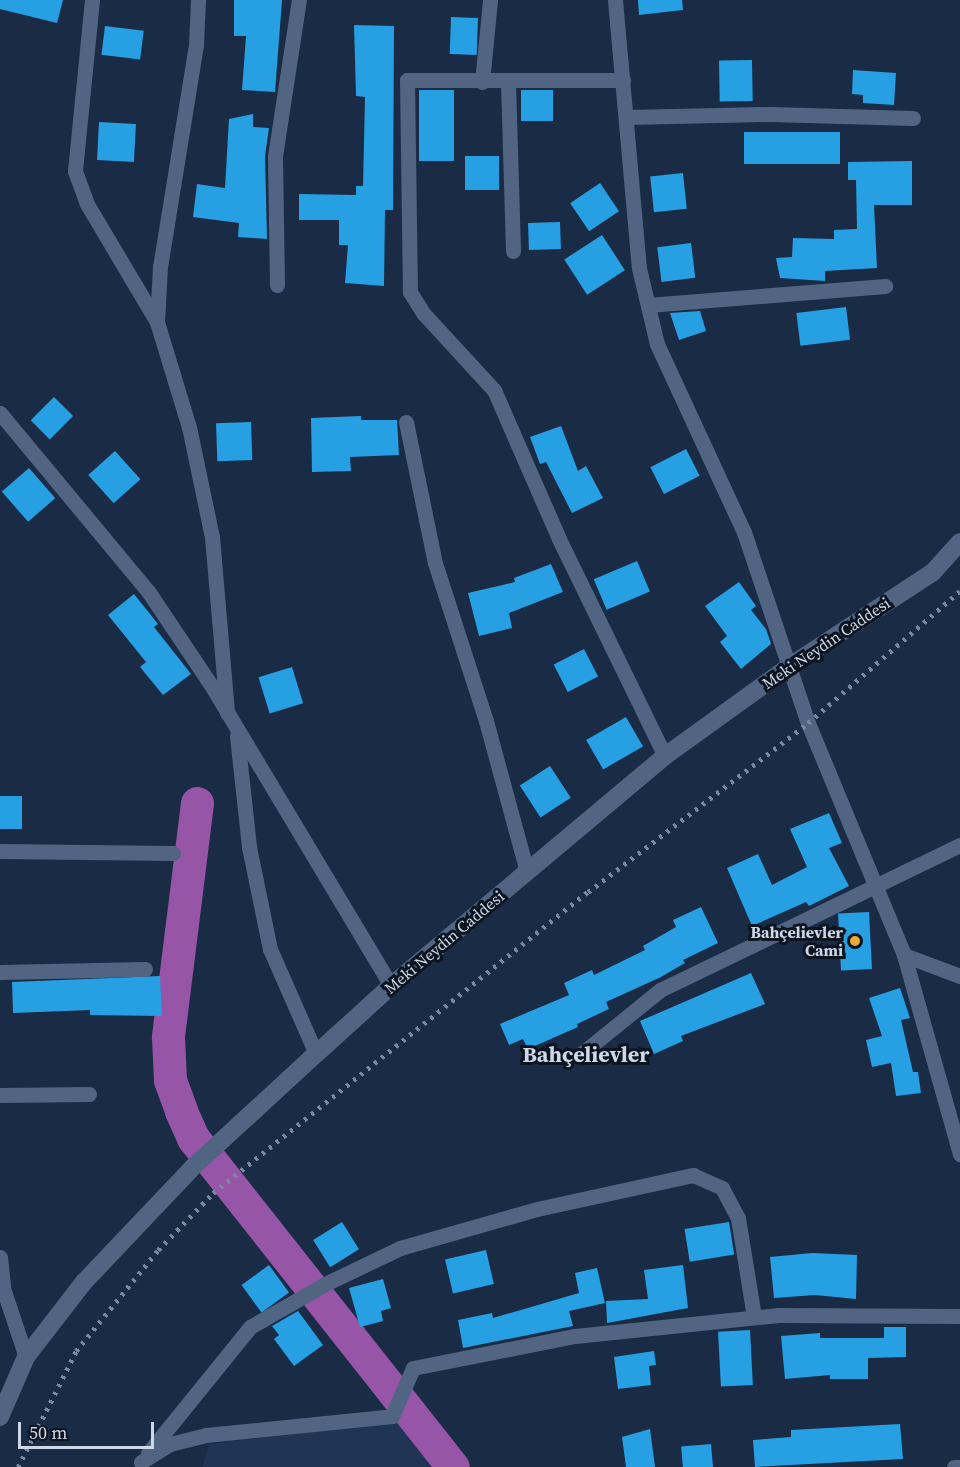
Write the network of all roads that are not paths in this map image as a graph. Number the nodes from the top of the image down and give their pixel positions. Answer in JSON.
{"nodes":[{"id":1,"x":92,"y":0,"type":"edge"},
{"id":2,"x":198,"y":0,"type":"edge"},
{"id":3,"x":298,"y":0,"type":"edge"},
{"id":4,"x":490,"y":0,"type":"edge"},
{"id":5,"x":615,"y":0,"type":"edge"},
{"id":6,"x":623,"y":80,"type":"junction"},
{"id":7,"x":482,"y":82,"type":"junction"},
{"id":8,"x":508,"y":82,"type":"junction"},
{"id":9,"x":626,"y":117,"type":"junction"},
{"id":10,"x":912,"y":118,"type":"dead end"},
{"id":11,"x":513,"y":251,"type":"dead end"},
{"id":12,"x":277,"y":285,"type":"dead end"},
{"id":13,"x":885,"y":286,"type":"dead end"},
{"id":14,"x":648,"y":305,"type":"junction"},
{"id":15,"x":156,"y":322,"type":"junction"},
{"id":16,"x":0,"y":413,"type":"edge"},
{"id":17,"x":406,"y":422,"type":"dead end"},
{"id":18,"x":960,"y":542,"type":"edge"},
{"id":19,"x":790,"y":666,"type":"junction"},
{"id":20,"x":227,"y":713,"type":"junction"},
{"id":21,"x":236,"y":729,"type":"junction"},
{"id":22,"x":665,"y":756,"type":"junction"},
{"id":23,"x":960,"y":845,"type":"edge"},
{"id":24,"x":0,"y":851,"type":"edge"},
{"id":25,"x":172,"y":853,"type":"dead end"},
{"id":26,"x":527,"y":872,"type":"junction"},
{"id":27,"x":878,"y":885,"type":"junction"},
{"id":28,"x":904,"y":955,"type":"junction"},
{"id":29,"x":145,"y":969,"type":"dead end"},
{"id":30,"x":0,"y":972,"type":"edge"},
{"id":31,"x":960,"y":976,"type":"edge"},
{"id":32,"x":391,"y":986,"type":"junction"},
{"id":33,"x":316,"y":1054,"type":"junction"},
{"id":34,"x":581,"y":1054,"type":"dead end"},
{"id":35,"x":89,"y":1094,"type":"dead end"},
{"id":36,"x":0,"y":1095,"type":"edge"},
{"id":37,"x":960,"y":1154,"type":"edge"},
{"id":38,"x":0,"y":1257,"type":"edge"},
{"id":39,"x":960,"y":1316,"type":"edge"},
{"id":40,"x":754,"y":1317,"type":"junction"},
{"id":41,"x":26,"y":1357,"type":"junction"},
{"id":42,"x":0,"y":1416,"type":"edge"},
{"id":43,"x":139,"y":1464,"type":"edge"},
{"id":44,"x":954,"y":1467,"type":"edge"},
{"id":45,"x":960,"y":1467,"type":"edge"}],
"edges":[{"from":1,"to":15,"type":"street"},
{"from":2,"to":15,"type":"street"},
{"from":3,"to":12,"type":"street"},
{"from":4,"to":7,"type":"street"},
{"from":5,"to":6,"type":"street"},
{"from":6,"to":8,"type":"street"},
{"from":6,"to":9,"type":"street"},
{"from":7,"to":8,"type":"street"},
{"from":7,"to":22,"type":"street"},
{"from":8,"to":11,"type":"street"},
{"from":9,"to":10,"type":"street"},
{"from":9,"to":14,"type":"street"},
{"from":13,"to":14,"type":"street"},
{"from":14,"to":19,"type":"street"},
{"from":15,"to":20,"type":"street"},
{"from":16,"to":20,"type":"street"},
{"from":17,"to":26,"type":"street"},
{"from":18,"to":19,"type":"street","name":"Meki Neydin Caddesi"},
{"from":19,"to":22,"type":"street","name":"Meki Neydin Caddesi"},
{"from":19,"to":27,"type":"street"},
{"from":20,"to":21,"type":"street"},
{"from":21,"to":32,"type":"street"},
{"from":21,"to":33,"type":"street"},
{"from":22,"to":26,"type":"street","name":"Meki Neydin Caddesi"},
{"from":23,"to":27,"type":"street"},
{"from":24,"to":25,"type":"street"},
{"from":26,"to":32,"type":"street","name":"Meki Neydin Caddesi"},
{"from":27,"to":28,"type":"street"},
{"from":27,"to":34,"type":"street"},
{"from":28,"to":31,"type":"street"},
{"from":28,"to":37,"type":"street"},
{"from":29,"to":30,"type":"street"},
{"from":32,"to":33,"type":"street","name":"Meki Neydin Caddesi"},
{"from":33,"to":41,"type":"street","name":"Meki Neydin Caddesi"},
{"from":35,"to":36,"type":"street"},
{"from":38,"to":41,"type":"street"},
{"from":39,"to":40,"type":"street"},
{"from":40,"to":43,"type":"street"},
{"from":40,"to":43,"type":"street"},
{"from":41,"to":42,"type":"street","name":"Meki Neydin Caddesi"},
{"from":44,"to":45,"type":"street"}]}
